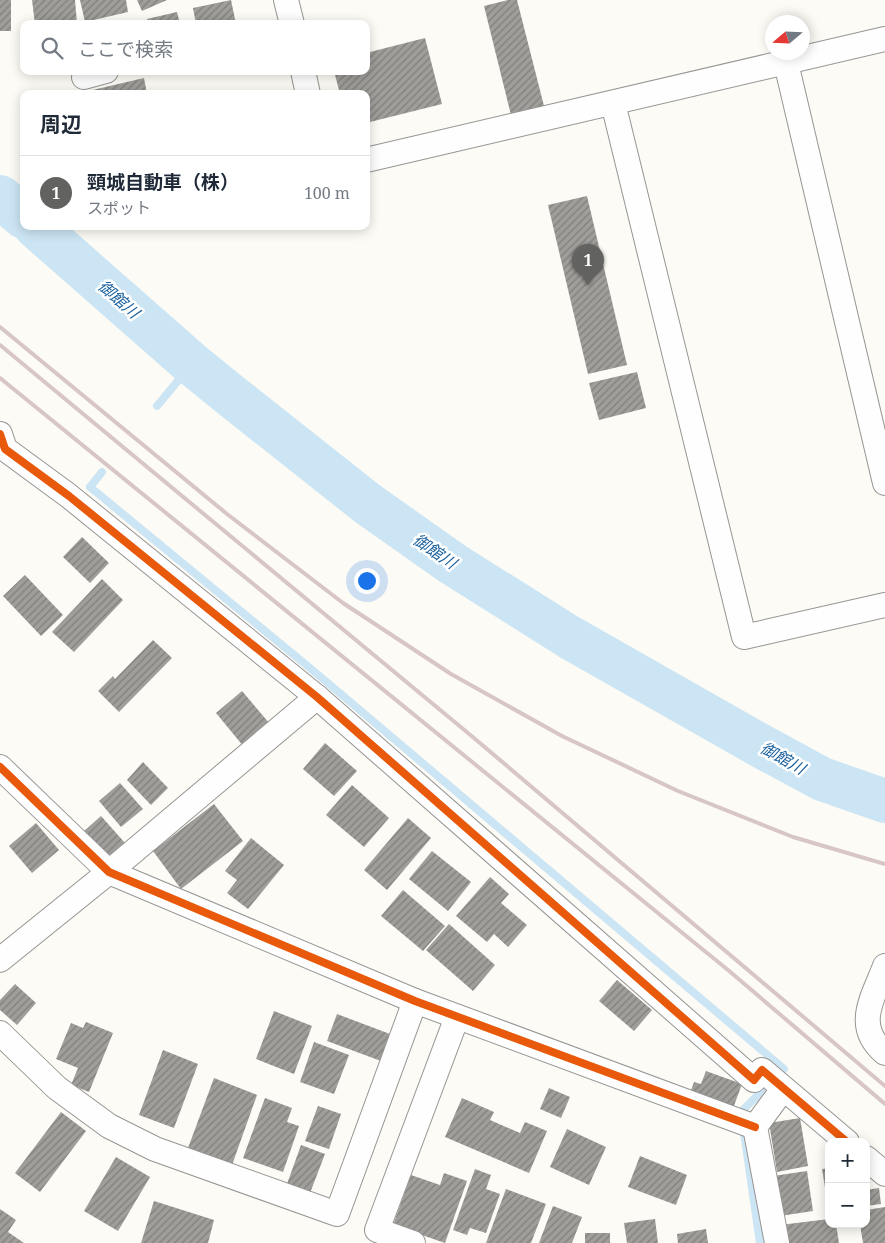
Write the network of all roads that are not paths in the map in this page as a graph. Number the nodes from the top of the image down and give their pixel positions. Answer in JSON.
{"nodes":[{"id":1,"x":286,"y":0,"type":"edge"},
{"id":2,"x":291,"y":20,"type":"edge"},
{"id":3,"x":885,"y":40,"type":"edge"},
{"id":4,"x":786,"y":62,"type":"junction"},
{"id":5,"x":91,"y":75,"type":"edge"},
{"id":6,"x":304,"y":75,"type":"edge"},
{"id":7,"x":84,"y":77,"type":"dead end"},
{"id":8,"x":307,"y":90,"type":"edge"},
{"id":9,"x":613,"y":103,"type":"junction"},
{"id":10,"x":370,"y":159,"type":"edge"},
{"id":11,"x":2,"y":445,"type":"edge"},
{"id":12,"x":885,"y":483,"type":"edge"},
{"id":13,"x":885,"y":605,"type":"edge"},
{"id":14,"x":317,"y":697,"type":"junction"},
{"id":15,"x":0,"y":767,"type":"edge"},
{"id":16,"x":110,"y":872,"type":"junction"},
{"id":17,"x":0,"y":960,"type":"edge"},
{"id":18,"x":885,"y":966,"type":"edge"},
{"id":19,"x":415,"y":1002,"type":"junction"},
{"id":20,"x":457,"y":1017,"type":"junction"},
{"id":21,"x":0,"y":1033,"type":"edge"},
{"id":22,"x":885,"y":1053,"type":"edge"},
{"id":23,"x":783,"y":1089,"type":"junction"},
{"id":24,"x":755,"y":1126,"type":"junction"},
{"id":25,"x":842,"y":1138,"type":"edge"},
{"id":26,"x":870,"y":1161,"type":"edge"},
{"id":27,"x":885,"y":1174,"type":"edge"},
{"id":28,"x":413,"y":1243,"type":"edge"},
{"id":29,"x":777,"y":1243,"type":"edge"}],
"edges":[{"from":1,"to":2,"type":"street"},
{"from":3,"to":4,"type":"street"},
{"from":4,"to":9,"type":"street"},
{"from":4,"to":12,"type":"street"},
{"from":5,"to":7,"type":"street"},
{"from":6,"to":8,"type":"street"},
{"from":9,"to":10,"type":"street"},
{"from":9,"to":13,"type":"street"},
{"from":11,"to":14,"type":"street"},
{"from":14,"to":16,"type":"street"},
{"from":14,"to":23,"type":"street"},
{"from":15,"to":16,"type":"street"},
{"from":16,"to":17,"type":"street"},
{"from":16,"to":19,"type":"street"},
{"from":18,"to":22,"type":"street"},
{"from":19,"to":20,"type":"street"},
{"from":19,"to":21,"type":"street"},
{"from":20,"to":24,"type":"street"},
{"from":20,"to":28,"type":"street"},
{"from":23,"to":24,"type":"street"},
{"from":23,"to":25,"type":"street"},
{"from":24,"to":29,"type":"street"},
{"from":26,"to":27,"type":"street"}]}
